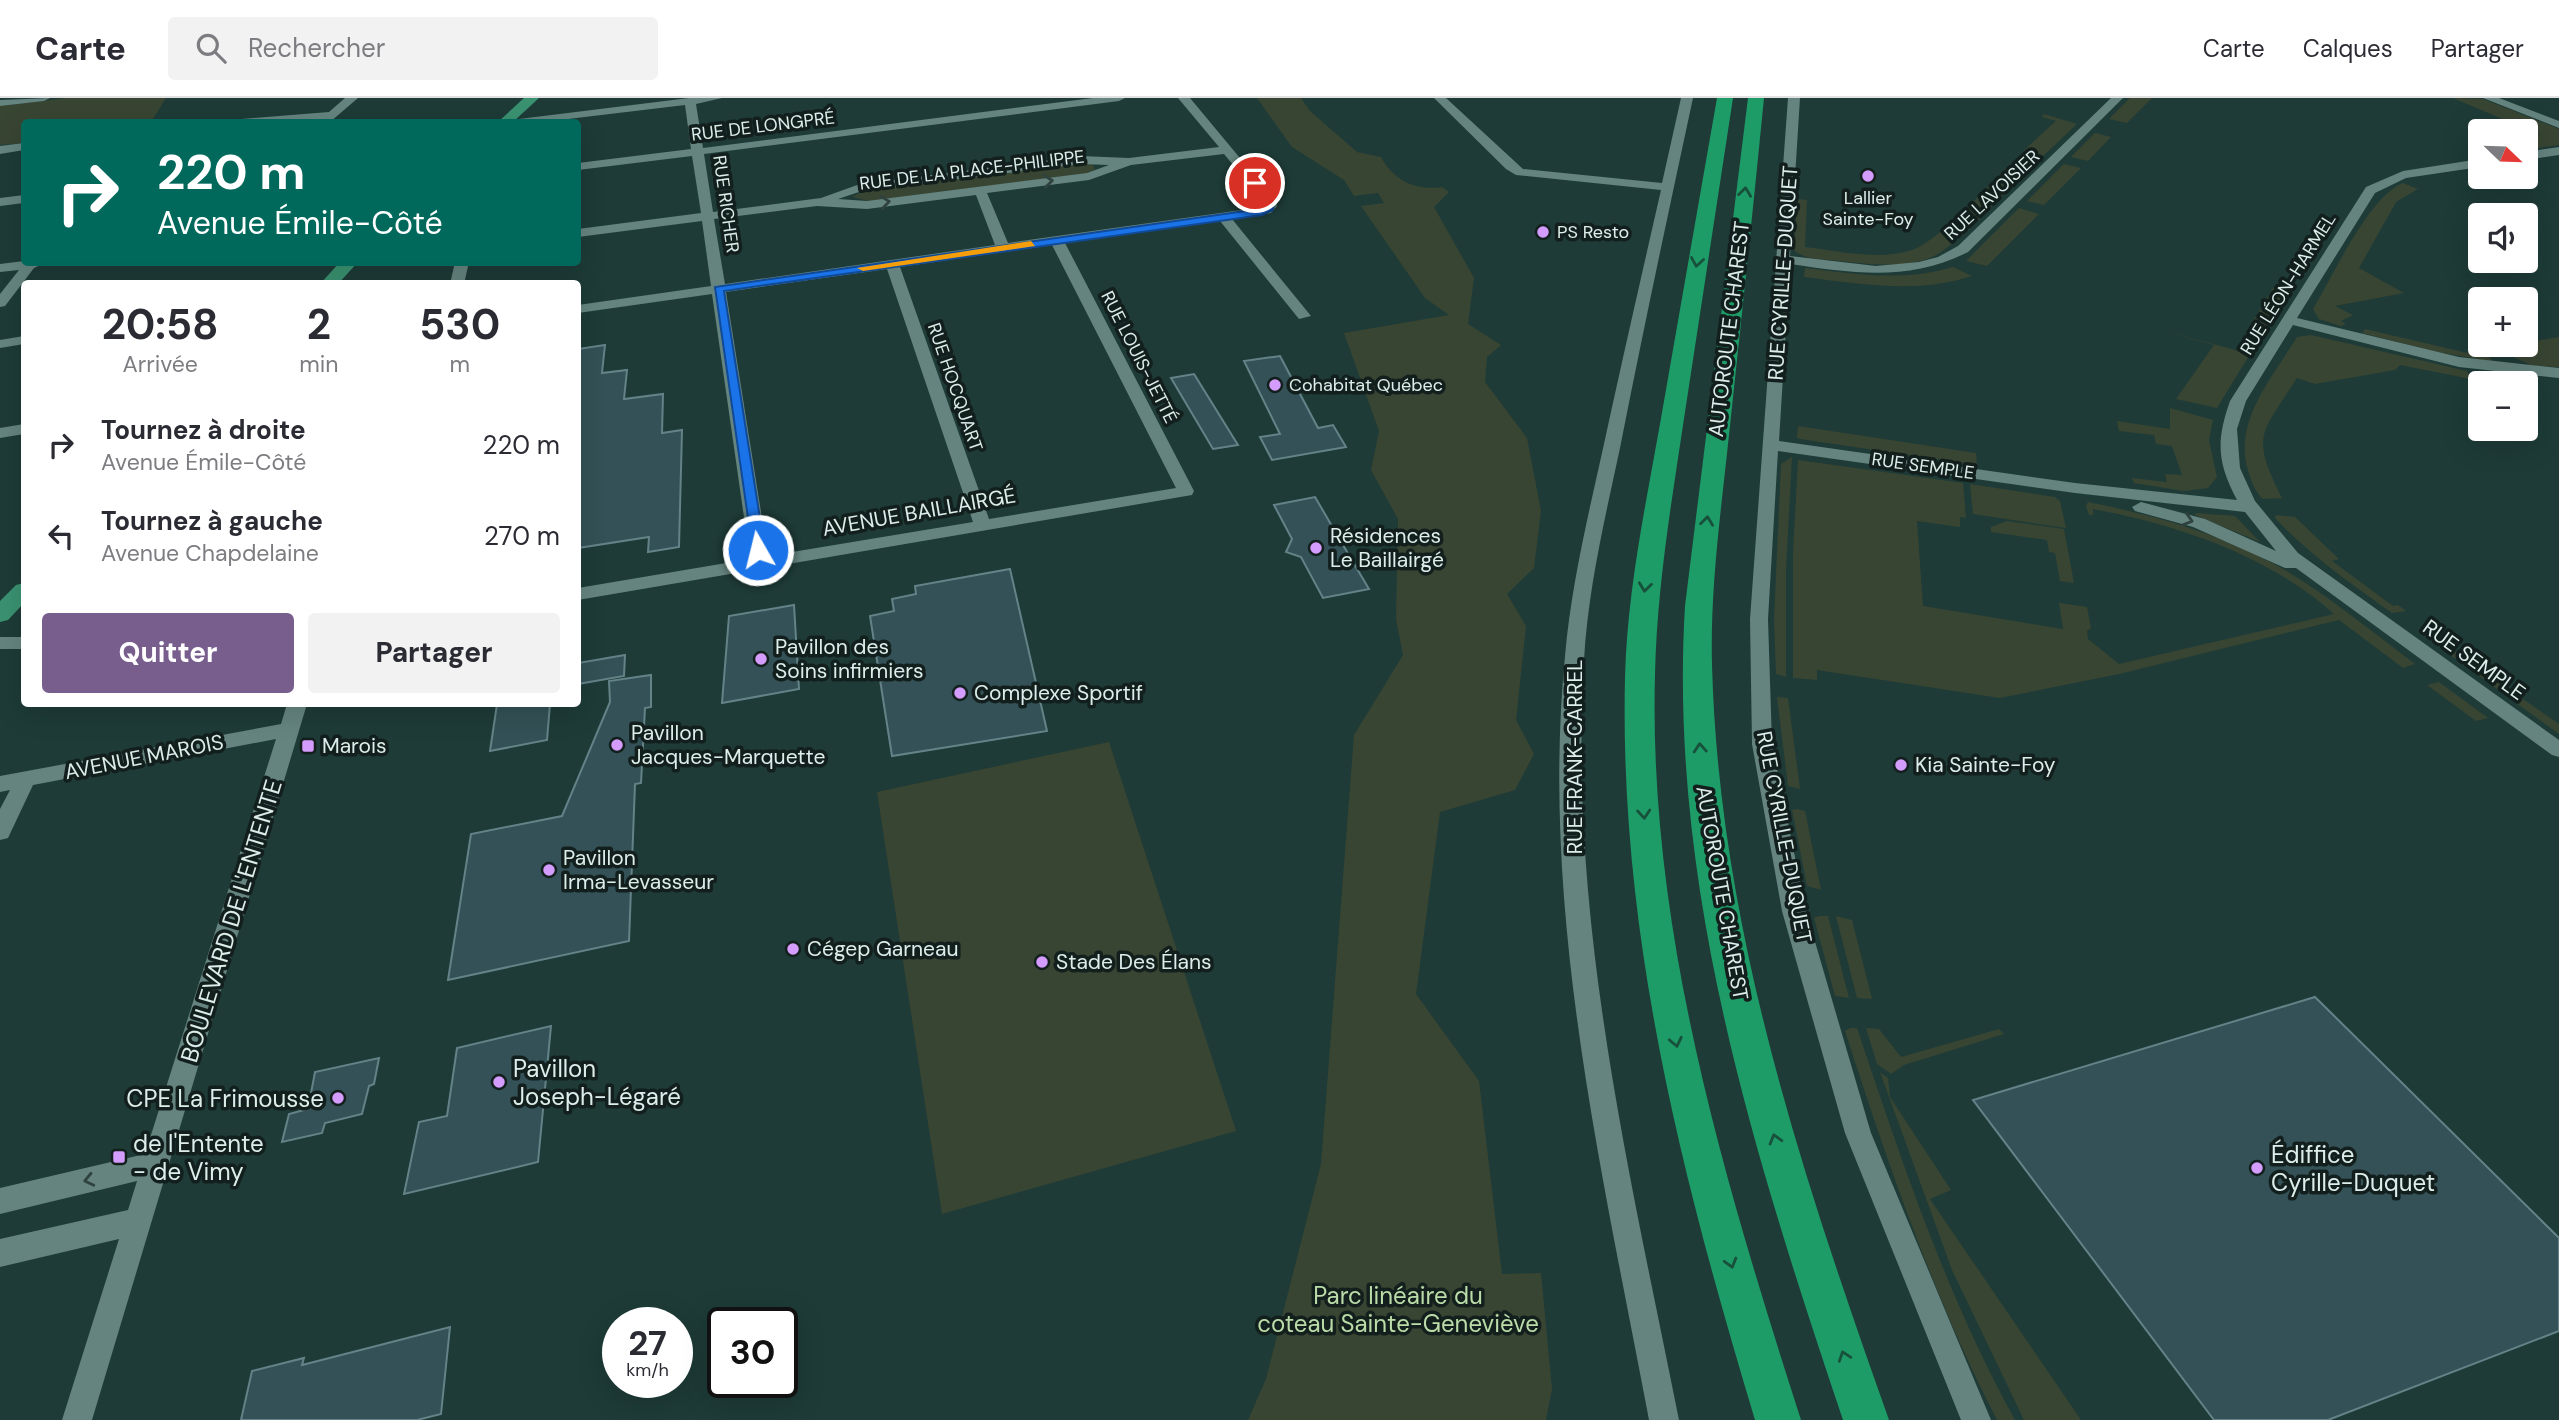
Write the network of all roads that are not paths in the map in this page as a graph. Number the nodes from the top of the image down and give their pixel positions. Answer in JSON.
{"nodes":[{"id":1,"x":44,"y":98,"type":"edge"},
{"id":2,"x":352,"y":98,"type":"edge"},
{"id":3,"x":532,"y":98,"type":"edge"},
{"id":4,"x":716,"y":98,"type":"edge"},
{"id":5,"x":1119,"y":98,"type":"edge"},
{"id":6,"x":1184,"y":98,"type":"edge"},
{"id":7,"x":1440,"y":98,"type":"edge"},
{"id":8,"x":1687,"y":98,"type":"edge"},
{"id":9,"x":1725,"y":98,"type":"edge"},
{"id":10,"x":1756,"y":98,"type":"edge"},
{"id":11,"x":1794,"y":98,"type":"edge"},
{"id":12,"x":2117,"y":98,"type":"edge"},
{"id":13,"x":2489,"y":98,"type":"edge"},
{"id":14,"x":690,"y":101,"type":"junction"},
{"id":15,"x":0,"y":103,"type":"edge"},
{"id":16,"x":328,"y":119,"type":"edge"},
{"id":17,"x":508,"y":119,"type":"edge"},
{"id":18,"x":543,"y":119,"type":"edge"},
{"id":19,"x":2559,"y":125,"type":"edge"},
{"id":20,"x":21,"y":147,"type":"edge"},
{"id":21,"x":0,"y":150,"type":"edge"},
{"id":22,"x":1227,"y":150,"type":"junction"},
{"id":23,"x":2559,"y":151,"type":"edge"},
{"id":24,"x":699,"y":152,"type":"junction"},
{"id":25,"x":2538,"y":154,"type":"edge"},
{"id":26,"x":1129,"y":162,"type":"junction"},
{"id":27,"x":2468,"y":165,"type":"edge"},
{"id":28,"x":581,"y":167,"type":"edge"},
{"id":29,"x":1667,"y":187,"type":"junction"},
{"id":30,"x":980,"y":190,"type":"junction"},
{"id":31,"x":21,"y":199,"type":"edge"},
{"id":32,"x":0,"y":202,"type":"edge"},
{"id":33,"x":817,"y":202,"type":"junction"},
{"id":34,"x":709,"y":216,"type":"junction"},
{"id":35,"x":1224,"y":217,"type":"junction"},
{"id":36,"x":581,"y":233,"type":"edge"},
{"id":37,"x":1058,"y":241,"type":"junction"},
{"id":38,"x":1003,"y":248,"type":"junction"},
{"id":39,"x":1784,"y":260,"type":"junction"},
{"id":40,"x":892,"y":264,"type":"junction"},
{"id":41,"x":21,"y":265,"type":"edge"},
{"id":42,"x":33,"y":266,"type":"edge"},
{"id":43,"x":346,"y":266,"type":"edge"},
{"id":44,"x":0,"y":268,"type":"edge"},
{"id":45,"x":332,"y":280,"type":"edge"},
{"id":46,"x":719,"y":289,"type":"junction"},
{"id":47,"x":0,"y":303,"type":"edge"},
{"id":48,"x":581,"y":309,"type":"edge"},
{"id":49,"x":1304,"y":316,"type":"dead end"},
{"id":50,"x":2289,"y":320,"type":"junction"},
{"id":51,"x":21,"y":340,"type":"edge"},
{"id":52,"x":0,"y":344,"type":"edge"},
{"id":53,"x":2559,"y":373,"type":"edge"},
{"id":54,"x":21,"y":430,"type":"edge"},
{"id":55,"x":0,"y":433,"type":"edge"},
{"id":56,"x":1771,"y":445,"type":"junction"},
{"id":57,"x":2075,"y":488,"type":"junction"},
{"id":58,"x":1186,"y":491,"type":"joint"},
{"id":59,"x":2250,"y":507,"type":"junction"},
{"id":60,"x":982,"y":523,"type":"junction"},
{"id":61,"x":760,"y":563,"type":"junction"},
{"id":62,"x":2328,"y":582,"type":"junction"},
{"id":63,"x":21,"y":593,"type":"edge"},
{"id":64,"x":581,"y":593,"type":"edge"},
{"id":65,"x":2,"y":611,"type":"edge"},
{"id":66,"x":0,"y":643,"type":"edge"},
{"id":67,"x":21,"y":643,"type":"edge"},
{"id":68,"x":296,"y":707,"type":"edge"},
{"id":69,"x":288,"y":730,"type":"junction"},
{"id":70,"x":2559,"y":750,"type":"edge"},
{"id":71,"x":25,"y":780,"type":"junction"},
{"id":72,"x":0,"y":784,"type":"edge"},
{"id":73,"x":0,"y":832,"type":"edge"},
{"id":74,"x":155,"y":1164,"type":"junction"},
{"id":75,"x":0,"y":1201,"type":"edge"},
{"id":76,"x":138,"y":1221,"type":"junction"},
{"id":77,"x":0,"y":1253,"type":"edge"},
{"id":78,"x":78,"y":1420,"type":"edge"},
{"id":79,"x":1664,"y":1420,"type":"edge"},
{"id":80,"x":1778,"y":1420,"type":"edge"},
{"id":81,"x":1866,"y":1420,"type":"edge"},
{"id":82,"x":1976,"y":1420,"type":"edge"}],
"edges":[{"from":1,"to":15,"type":"street"},
{"from":2,"to":16,"type":"street"},
{"from":3,"to":17,"type":"main road"},
{"from":4,"to":14,"type":"street"},
{"from":5,"to":24,"type":"street","name":"RUE DE LONGPRÉ"},
{"from":6,"to":22,"type":"street"},
{"from":7,"to":29,"type":"street"},
{"from":8,"to":29,"type":"street","name":"RUE FRANK-CARREL"},
{"from":9,"to":80,"type":"highway","name":"AUTOROUTE CHAREST","one_way":true},
{"from":81,"to":10,"type":"highway","name":"AUTOROUTE CHAREST","one_way":true},
{"from":11,"to":39,"type":"street","name":"RUE CYRILLE-DUQUET"},
{"from":12,"to":39,"type":"street","name":"RUE LAVOISIER"},
{"from":13,"to":19,"type":"street"},
{"from":14,"to":18,"type":"street"},
{"from":14,"to":24,"type":"street","name":"RUE RICHER"},
{"from":20,"to":21,"type":"street"},
{"from":22,"to":26,"type":"street","name":"RUE DE LA PLACE-PHILIPPE"},
{"from":22,"to":35,"type":"street"},
{"from":23,"to":25,"type":"street"},
{"from":24,"to":28,"type":"street","name":"RUE DE LONGPRÉ"},
{"from":24,"to":34,"type":"street","name":"RUE RICHER"},
{"from":30,"to":26,"type":"street","name":"RUE DE LA PLACE-PHILIPPE","one_way":true},
{"from":26,"to":33,"type":"street","name":"RUE DE LA PLACE-PHILIPPE"},
{"from":27,"to":50,"type":"street","name":"RUE LÉON-HARMEL"},
{"from":29,"to":79,"type":"street","name":"RUE FRANK-CARREL"},
{"from":33,"to":30,"type":"street","name":"RUE DE LA PLACE-PHILIPPE","one_way":true},
{"from":30,"to":38,"type":"street"},
{"from":31,"to":32,"type":"street"},
{"from":33,"to":34,"type":"street","name":"RUE DE LA PLACE-PHILIPPE"},
{"from":34,"to":36,"type":"street","name":"RUE DE LA PLACE-PHILIPPE"},
{"from":34,"to":46,"type":"street","name":"RUE RICHER"},
{"from":35,"to":37,"type":"street"},
{"from":35,"to":49,"type":"street"},
{"from":37,"to":38,"type":"street"},
{"from":37,"to":58,"type":"street","name":"RUE LOUIS-JETTÉ"},
{"from":38,"to":40,"type":"street"},
{"from":39,"to":56,"type":"street","name":"RUE CYRILLE-DUQUET"},
{"from":40,"to":46,"type":"street"},
{"from":40,"to":60,"type":"street","name":"RUE HOCQUART"},
{"from":41,"to":44,"type":"street"},
{"from":42,"to":47,"type":"street"},
{"from":43,"to":45,"type":"main road"},
{"from":46,"to":48,"type":"street"},
{"from":46,"to":61,"type":"street","name":"RUE RICHER"},
{"from":50,"to":53,"type":"street"},
{"from":50,"to":59,"type":"street","name":"RUE LÉON-HARMEL"},
{"from":51,"to":52,"type":"street"},
{"from":54,"to":55,"type":"street"},
{"from":56,"to":57,"type":"street","name":"RUE SEMPLE"},
{"from":56,"to":82,"type":"street","name":"RUE CYRILLE-DUQUET"},
{"from":57,"to":59,"type":"street","name":"RUE SEMPLE"},
{"from":57,"to":62,"type":"street","name":"RUE SEMPLE","one_way":true},
{"from":58,"to":60,"type":"street","name":"AVENUE BAILLAIRGÉ"},
{"from":59,"to":62,"type":"street","name":"RUE SEMPLE"},
{"from":60,"to":61,"type":"street","name":"AVENUE BAILLAIRGÉ"},
{"from":61,"to":64,"type":"street","name":"AVENUE BAILLAIRGÉ"},
{"from":62,"to":70,"type":"street","name":"RUE SEMPLE"},
{"from":63,"to":65,"type":"main road"},
{"from":66,"to":67,"type":"street"},
{"from":68,"to":69,"type":"street","name":"BOULEVARD DE L'ENTENTE"},
{"from":69,"to":71,"type":"street","name":"AVENUE MAROIS"},
{"from":69,"to":74,"type":"street","name":"BOULEVARD DE L'ENTENTE"},
{"from":71,"to":72,"type":"street","name":"AVENUE MAROIS"},
{"from":71,"to":73,"type":"street"},
{"from":74,"to":75,"type":"street","one_way":true},
{"from":74,"to":76,"type":"street","name":"BOULEVARD DE L'ENTENTE"},
{"from":76,"to":77,"type":"street"},
{"from":76,"to":78,"type":"street","name":"BOULEVARD DE L'ENTENTE"}]}
